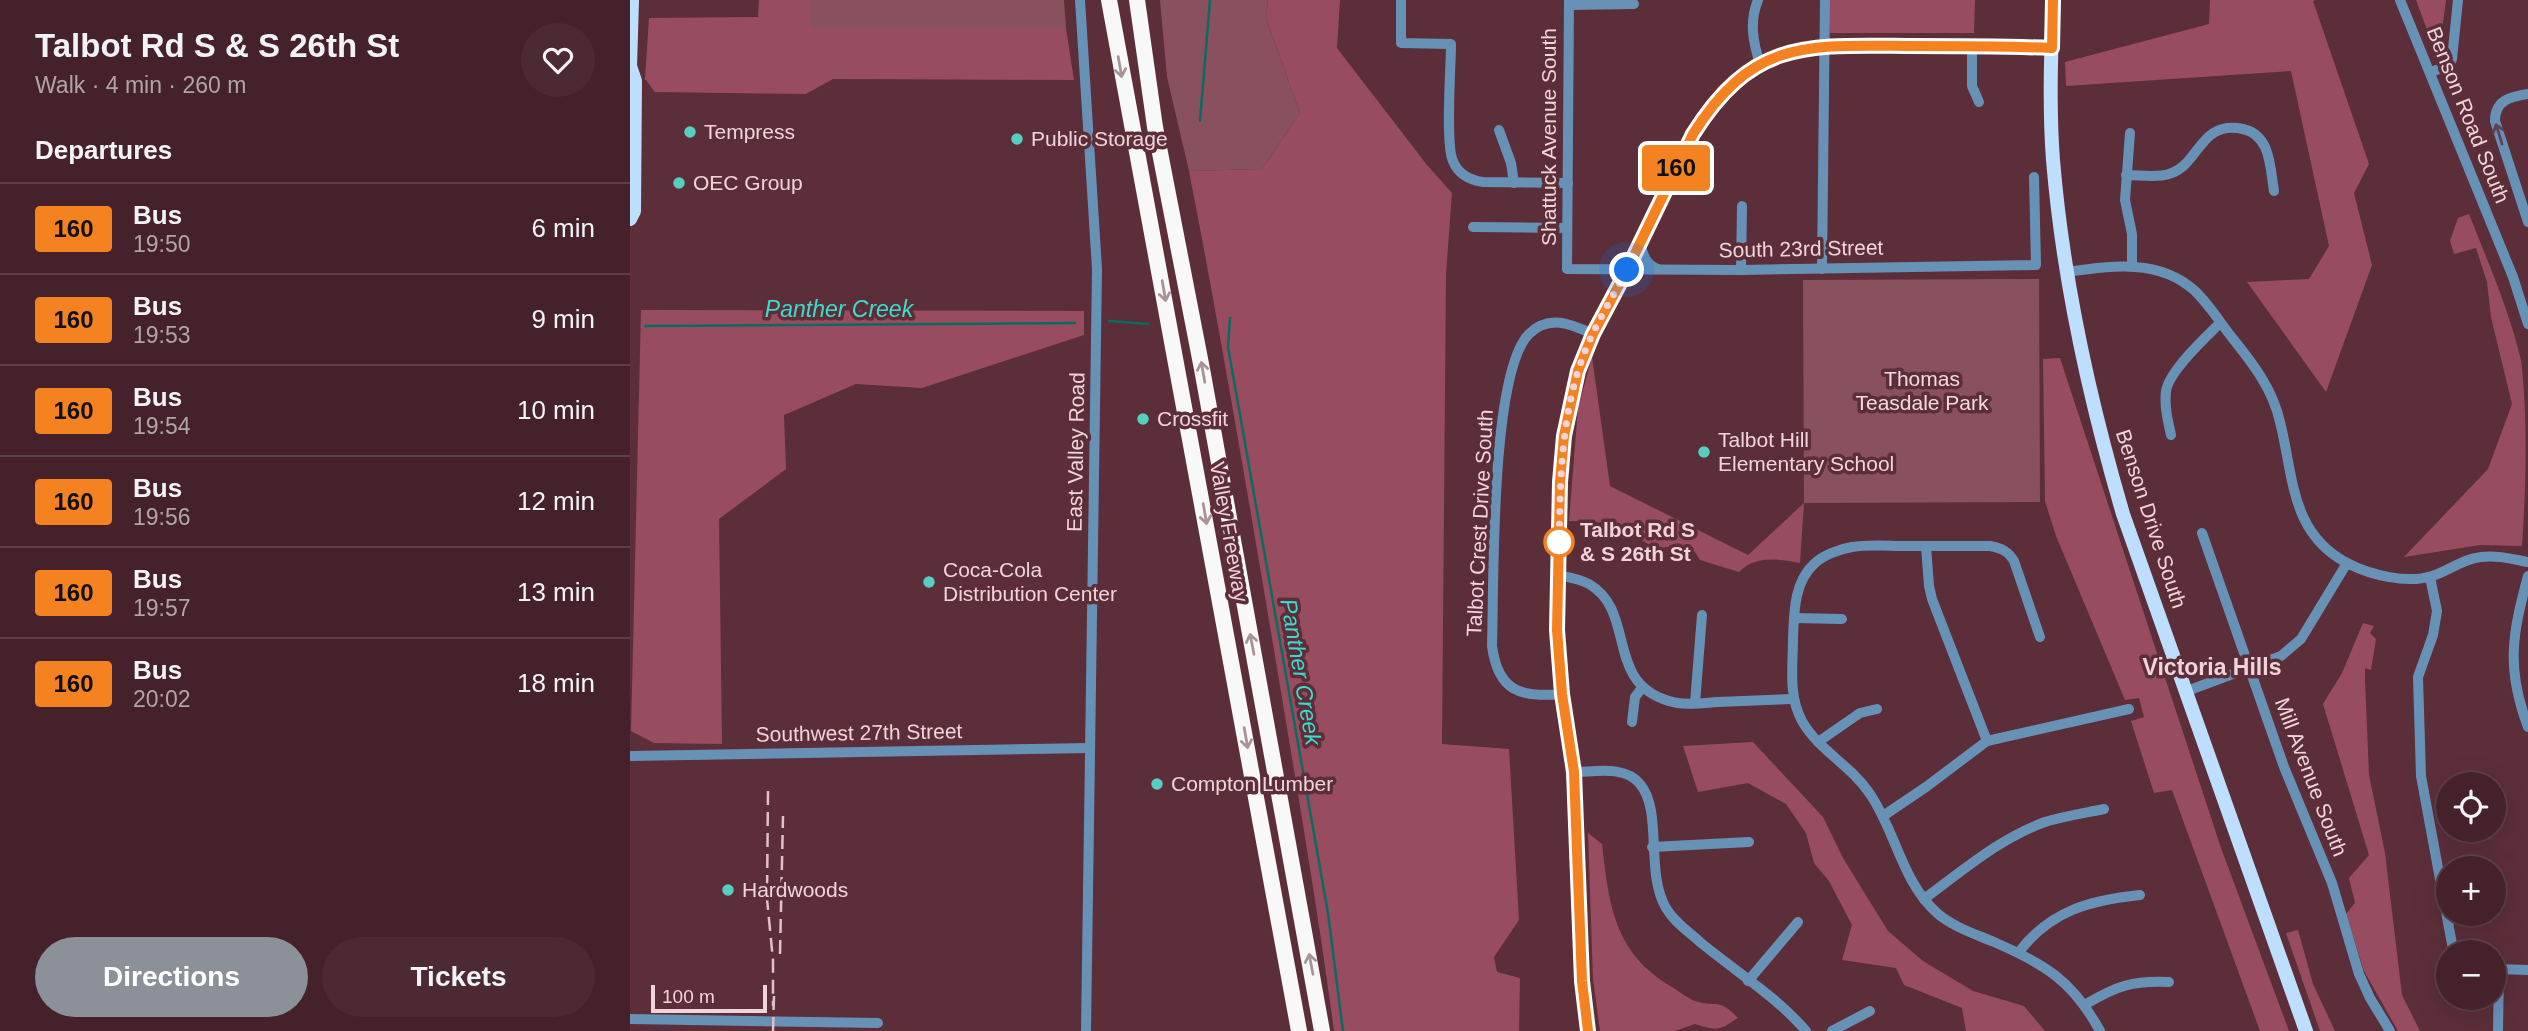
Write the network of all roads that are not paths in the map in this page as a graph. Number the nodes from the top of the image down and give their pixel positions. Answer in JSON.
{"nodes":[{"id":1,"x":632,"y":0,"type":"edge"},
{"id":2,"x":1080,"y":0,"type":"edge"},
{"id":3,"x":1109,"y":0,"type":"edge"},
{"id":4,"x":1128,"y":0,"type":"edge"},
{"id":5,"x":1137,"y":0,"type":"edge"},
{"id":6,"x":1401,"y":0,"type":"edge"},
{"id":7,"x":1758,"y":0,"type":"edge"},
{"id":8,"x":1825,"y":0,"type":"edge"},
{"id":9,"x":2053,"y":0,"type":"edge"},
{"id":10,"x":2400,"y":0,"type":"edge"},
{"id":11,"x":2458,"y":0,"type":"edge"},
{"id":12,"x":1569,"y":3,"type":"edge"},
{"id":13,"x":1634,"y":4,"type":"dead end"},
{"id":14,"x":1823,"y":46,"type":"junction"},
{"id":15,"x":1972,"y":47,"type":"junction"},
{"id":16,"x":2052,"y":48,"type":"junction"},
{"id":17,"x":1760,"y":64,"type":"junction"},
{"id":18,"x":630,"y":66,"type":"edge"},
{"id":19,"x":2430,"y":72,"type":"junction"},
{"id":20,"x":2528,"y":94,"type":"edge"},
{"id":21,"x":1979,"y":102,"type":"dead end"},
{"id":22,"x":1154,"y":127,"type":"junction"},
{"id":23,"x":1499,"y":130,"type":"dead end"},
{"id":24,"x":2130,"y":133,"type":"dead end"},
{"id":25,"x":2126,"y":175,"type":"junction"},
{"id":26,"x":2034,"y":177,"type":"dead end"},
{"id":27,"x":1514,"y":183,"type":"junction"},
{"id":28,"x":1568,"y":183,"type":"junction"},
{"id":29,"x":2274,"y":191,"type":"dead end"},
{"id":30,"x":1742,"y":206,"type":"dead end"},
{"id":31,"x":630,"y":219,"type":"edge"},
{"id":32,"x":2528,"y":222,"type":"edge"},
{"id":33,"x":1473,"y":227,"type":"dead end"},
{"id":34,"x":1567,"y":228,"type":"junction"},
{"id":35,"x":1640,"y":243,"type":"junction"},
{"id":36,"x":2132,"y":265,"type":"junction"},
{"id":37,"x":1822,"y":268,"type":"junction"},
{"id":38,"x":1567,"y":270,"type":"joint"},
{"id":39,"x":1627,"y":270,"type":"junction"},
{"id":40,"x":1660,"y":270,"type":"junction"},
{"id":41,"x":1741,"y":271,"type":"junction"},
{"id":42,"x":2067,"y":271,"type":"junction"},
{"id":43,"x":2220,"y":323,"type":"junction"},
{"id":44,"x":2528,"y":324,"type":"edge"},
{"id":45,"x":1593,"y":334,"type":"junction"},
{"id":46,"x":2171,"y":435,"type":"dead end"},
{"id":47,"x":2202,"y":533,"type":"dead end"},
{"id":48,"x":1926,"y":546,"type":"junction"},
{"id":49,"x":2528,"y":562,"type":"edge"},
{"id":50,"x":2347,"y":563,"type":"junction"},
{"id":51,"x":1558,"y":575,"type":"junction"},
{"id":52,"x":2528,"y":576,"type":"edge"},
{"id":53,"x":2430,"y":577,"type":"junction"},
{"id":54,"x":1702,"y":615,"type":"dead end"},
{"id":55,"x":1794,"y":618,"type":"junction"},
{"id":56,"x":1842,"y":619,"type":"dead end"},
{"id":57,"x":2040,"y":637,"type":"dead end"},
{"id":58,"x":2248,"y":668,"type":"junction"},
{"id":59,"x":1643,"y":688,"type":"junction"},
{"id":60,"x":2186,"y":691,"type":"junction"},
{"id":61,"x":1562,"y":694,"type":"junction"},
{"id":62,"x":1792,"y":699,"type":"junction"},
{"id":63,"x":1695,"y":703,"type":"junction"},
{"id":64,"x":1877,"y":709,"type":"dead end"},
{"id":65,"x":2129,"y":709,"type":"dead end"},
{"id":66,"x":1632,"y":722,"type":"dead end"},
{"id":67,"x":2528,"y":727,"type":"edge"},
{"id":68,"x":1987,"y":741,"type":"junction"},
{"id":69,"x":1818,"y":743,"type":"junction"},
{"id":70,"x":1089,"y":748,"type":"junction"},
{"id":71,"x":630,"y":756,"type":"edge"},
{"id":72,"x":1574,"y":772,"type":"junction"},
{"id":73,"x":2104,"y":808,"type":"dead end"},
{"id":74,"x":1883,"y":816,"type":"junction"},
{"id":75,"x":1749,"y":842,"type":"dead end"},
{"id":76,"x":1653,"y":846,"type":"junction"},
{"id":77,"x":2140,"y":895,"type":"dead end"},
{"id":78,"x":1924,"y":899,"type":"junction"},
{"id":79,"x":1798,"y":922,"type":"dead end"},
{"id":80,"x":2451,"y":940,"type":"edge"},
{"id":81,"x":2019,"y":953,"type":"junction"},
{"id":82,"x":2506,"y":969,"type":"edge"},
{"id":83,"x":2528,"y":970,"type":"edge"},
{"id":84,"x":1748,"y":981,"type":"junction"},
{"id":85,"x":2169,"y":982,"type":"dead end"},
{"id":86,"x":2086,"y":1004,"type":"junction"},
{"id":87,"x":2497,"y":1010,"type":"edge"},
{"id":88,"x":1870,"y":1011,"type":"dead end"},
{"id":89,"x":630,"y":1019,"type":"edge"},
{"id":90,"x":878,"y":1023,"type":"dead end"},
{"id":91,"x":1086,"y":1031,"type":"edge"},
{"id":92,"x":1298,"y":1031,"type":"edge"},
{"id":93,"x":1322,"y":1031,"type":"edge"},
{"id":94,"x":1588,"y":1031,"type":"edge"},
{"id":95,"x":1807,"y":1031,"type":"edge"},
{"id":96,"x":1832,"y":1031,"type":"edge"},
{"id":97,"x":2100,"y":1031,"type":"edge"},
{"id":98,"x":2306,"y":1031,"type":"edge"},
{"id":99,"x":2390,"y":1031,"type":"edge"},
{"id":100,"x":2498,"y":1031,"type":"edge"}],
"edges":[{"from":1,"to":18,"type":"main road"},
{"from":2,"to":70,"type":"street","name":"East Valley Road"},
{"from":3,"to":92,"type":"highway","name":"Valley Freeway","one_way":true},
{"from":4,"to":22,"type":"highway"},
{"from":5,"to":22,"type":"highway","name":"Valley Freeway"},
{"from":6,"to":27,"type":"street"},
{"from":7,"to":17,"type":"street"},
{"from":8,"to":14,"type":"street"},
{"from":9,"to":16,"type":"main road","name":"Benson Drive South"},
{"from":10,"to":19,"type":"street","name":"Benson Road South"},
{"from":11,"to":19,"type":"street"},
{"from":12,"to":13,"type":"street","name":"Shattuck Avenue South"},
{"from":12,"to":28,"type":"street","name":"Shattuck Avenue South"},
{"from":14,"to":15,"type":"street"},
{"from":14,"to":17,"type":"street"},
{"from":14,"to":37,"type":"street"},
{"from":15,"to":16,"type":"street"},
{"from":15,"to":21,"type":"street"},
{"from":16,"to":42,"type":"main road","name":"Benson Drive South"},
{"from":17,"to":35,"type":"street"},
{"from":18,"to":31,"type":"main road"},
{"from":19,"to":44,"type":"street","name":"Benson Road South"},
{"from":32,"to":20,"type":"street","one_way":true},
{"from":93,"to":22,"type":"highway","name":"Valley Freeway","one_way":true},
{"from":23,"to":27,"type":"street"},
{"from":24,"to":25,"type":"street"},
{"from":25,"to":29,"type":"street"},
{"from":25,"to":36,"type":"street"},
{"from":26,"to":37,"type":"street","name":"South 23rd Street"},
{"from":27,"to":28,"type":"street"},
{"from":28,"to":34,"type":"street","name":"Shattuck Avenue South"},
{"from":30,"to":41,"type":"street"},
{"from":33,"to":34,"type":"street"},
{"from":34,"to":38,"type":"street","name":"Shattuck Avenue South"},
{"from":35,"to":39,"type":"street"},
{"from":35,"to":40,"type":"street"},
{"from":36,"to":42,"type":"street"},
{"from":36,"to":43,"type":"street"},
{"from":37,"to":41,"type":"street","name":"South 23rd Street"},
{"from":38,"to":39,"type":"street","name":"South 23rd Street"},
{"from":39,"to":40,"type":"street","name":"South 23rd Street"},
{"from":39,"to":45,"type":"street"},
{"from":40,"to":41,"type":"street","name":"South 23rd Street"},
{"from":42,"to":60,"type":"main road","name":"Benson Drive South"},
{"from":43,"to":46,"type":"street"},
{"from":43,"to":50,"type":"street"},
{"from":45,"to":51,"type":"street"},
{"from":45,"to":61,"type":"street","name":"Talbot Crest Drive South"},
{"from":47,"to":58,"type":"street","name":"Mill Avenue South"},
{"from":48,"to":55,"type":"street"},
{"from":48,"to":57,"type":"street"},
{"from":48,"to":68,"type":"street"},
{"from":49,"to":53,"type":"street"},
{"from":50,"to":53,"type":"street"},
{"from":50,"to":58,"type":"street"},
{"from":51,"to":59,"type":"street"},
{"from":51,"to":61,"type":"street"},
{"from":52,"to":67,"type":"street"},
{"from":53,"to":80,"type":"street"},
{"from":54,"to":63,"type":"street"},
{"from":55,"to":56,"type":"street"},
{"from":55,"to":62,"type":"street"},
{"from":58,"to":60,"type":"street"},
{"from":58,"to":99,"type":"street","name":"Mill Avenue South"},
{"from":59,"to":63,"type":"street"},
{"from":59,"to":66,"type":"street"},
{"from":60,"to":98,"type":"main road","name":"Benson Drive South"},
{"from":61,"to":72,"type":"street"},
{"from":62,"to":63,"type":"street"},
{"from":62,"to":69,"type":"street"},
{"from":64,"to":69,"type":"street"},
{"from":65,"to":68,"type":"street"},
{"from":68,"to":74,"type":"street"},
{"from":69,"to":74,"type":"street"},
{"from":70,"to":71,"type":"street","name":"Southwest 27th Street"},
{"from":70,"to":91,"type":"street","name":"East Valley Road"},
{"from":72,"to":76,"type":"street"},
{"from":72,"to":94,"type":"street"},
{"from":73,"to":78,"type":"street"},
{"from":74,"to":78,"type":"street"},
{"from":75,"to":76,"type":"street"},
{"from":76,"to":84,"type":"street"},
{"from":77,"to":81,"type":"street"},
{"from":78,"to":81,"type":"street"},
{"from":79,"to":84,"type":"street"},
{"from":81,"to":86,"type":"street"},
{"from":82,"to":83,"type":"street"},
{"from":84,"to":95,"type":"street"},
{"from":85,"to":86,"type":"street"},
{"from":86,"to":97,"type":"street"},
{"from":87,"to":100,"type":"street"},
{"from":88,"to":96,"type":"street"},
{"from":89,"to":90,"type":"street"}]}
